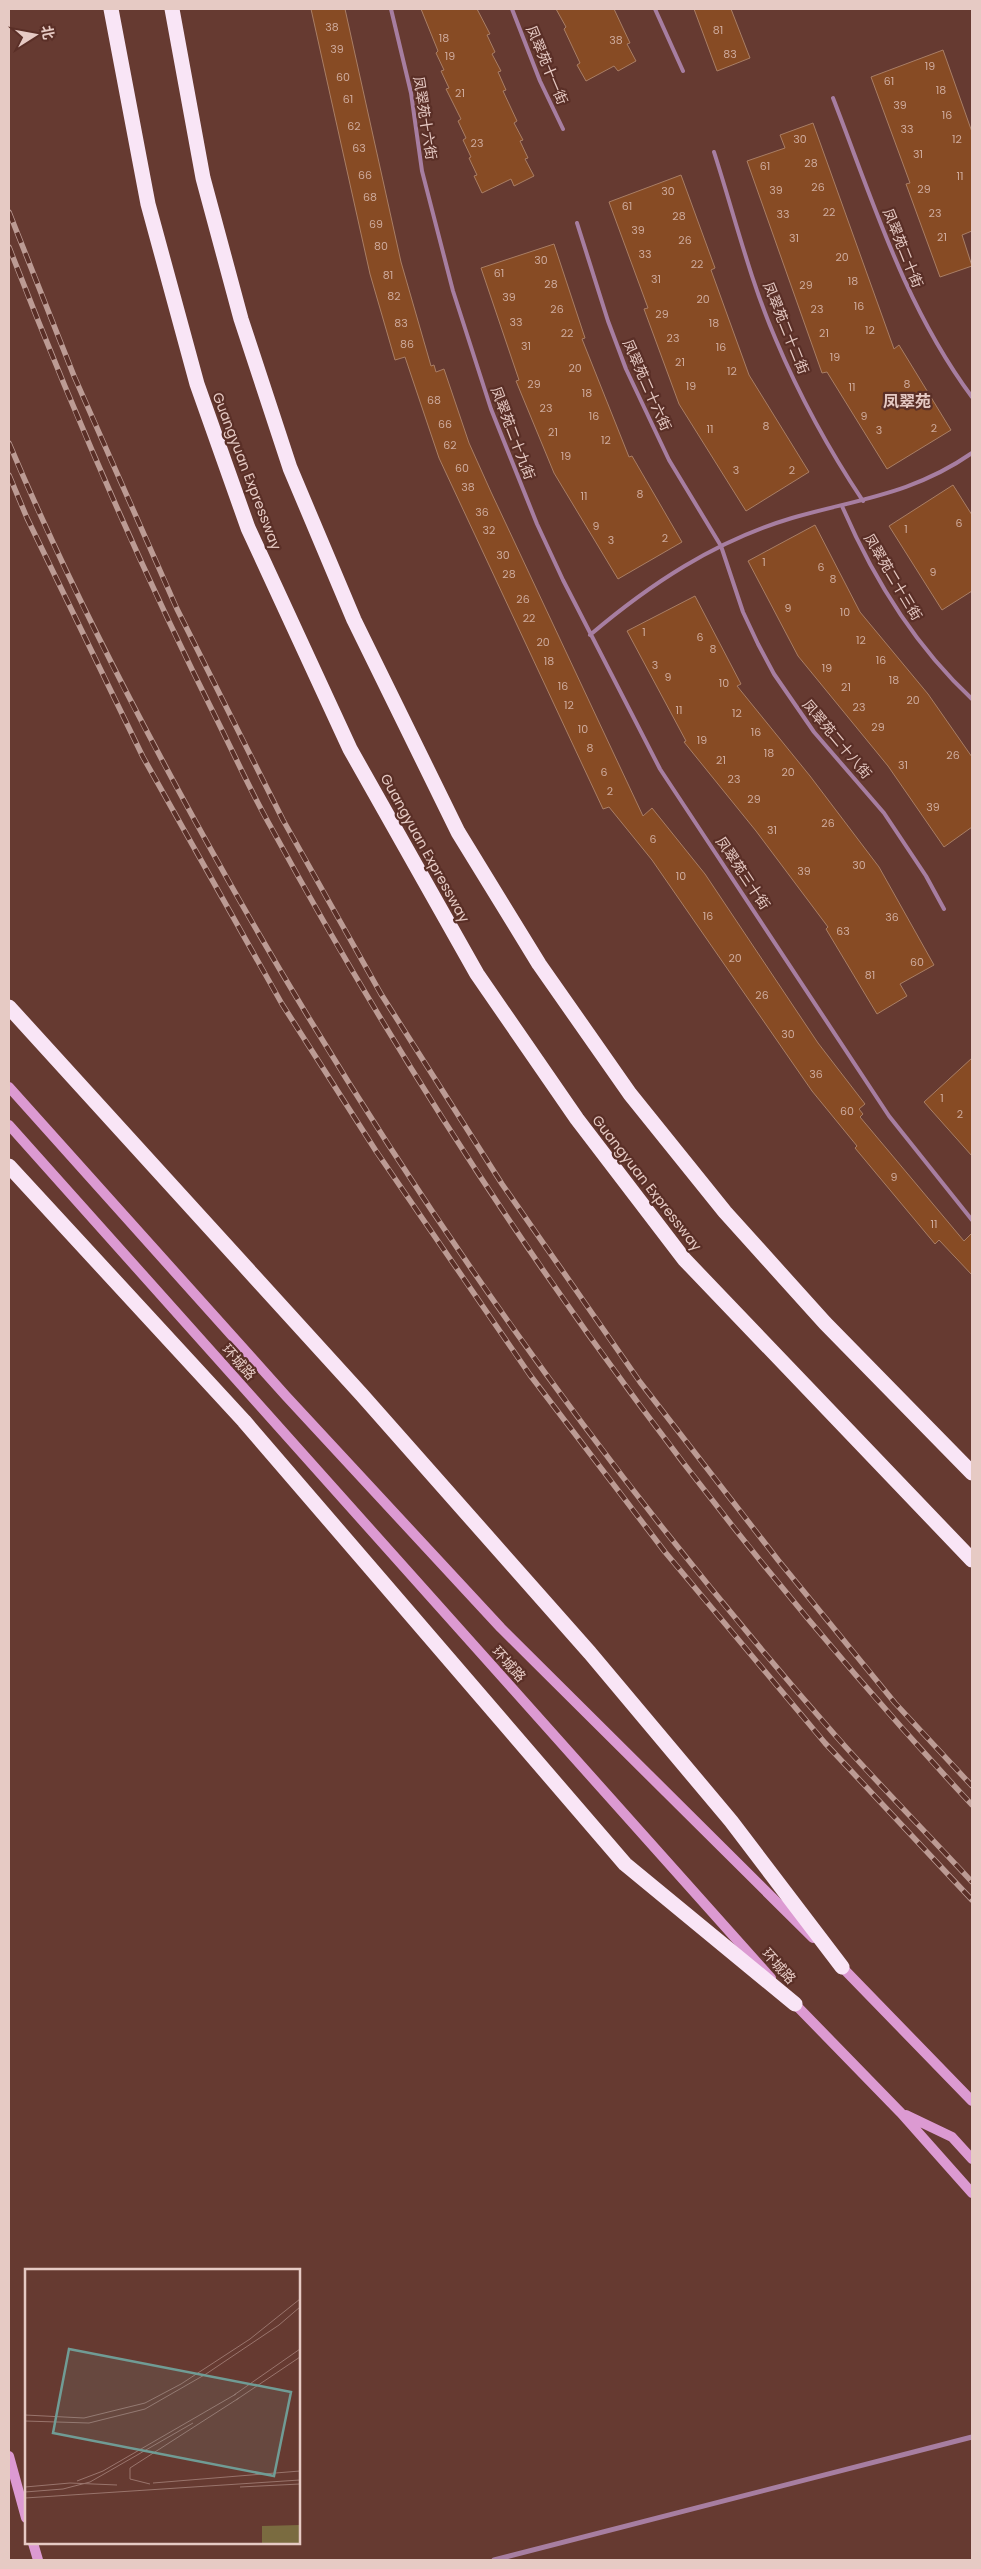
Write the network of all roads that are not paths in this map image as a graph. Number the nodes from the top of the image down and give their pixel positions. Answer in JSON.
{"nodes":[{"id":1,"x":111,"y":9,"type":"edge"},
{"id":2,"x":172,"y":9,"type":"edge"},
{"id":3,"x":391,"y":9,"type":"edge"},
{"id":4,"x":512,"y":9,"type":"edge"},
{"id":5,"x":655,"y":9,"type":"edge"},
{"id":6,"x":683,"y":71,"type":"dead end"},
{"id":7,"x":833,"y":98,"type":"dead end"},
{"id":8,"x":563,"y":129,"type":"dead end"},
{"id":9,"x":714,"y":152,"type":"dead end"},
{"id":10,"x":577,"y":223,"type":"dead end"},
{"id":11,"x":436,"y":231,"type":"joint"},
{"id":12,"x":972,"y":397,"type":"edge"},
{"id":13,"x":971,"y":454,"type":"edge"},
{"id":14,"x":972,"y":460,"type":"edge"},
{"id":15,"x":863,"y":502,"type":"junction"},
{"id":16,"x":842,"y":506,"type":"junction"},
{"id":17,"x":720,"y":546,"type":"junction"},
{"id":18,"x":590,"y":636,"type":"junction"},
{"id":19,"x":972,"y":699,"type":"edge"},
{"id":20,"x":944,"y":909,"type":"dead end"},
{"id":21,"x":9,"y":1007,"type":"edge"},
{"id":22,"x":9,"y":1087,"type":"edge"},
{"id":23,"x":9,"y":1125,"type":"edge"},
{"id":24,"x":9,"y":1166,"type":"edge"},
{"id":25,"x":972,"y":1220,"type":"edge"},
{"id":26,"x":972,"y":1473,"type":"edge"},
{"id":27,"x":972,"y":1560,"type":"edge"},
{"id":28,"x":842,"y":1967,"type":"junction"},
{"id":29,"x":795,"y":2004,"type":"junction"},
{"id":30,"x":972,"y":2101,"type":"edge"},
{"id":31,"x":901,"y":2113,"type":"junction"},
{"id":32,"x":972,"y":2158,"type":"edge"},
{"id":33,"x":972,"y":2193,"type":"edge"},
{"id":34,"x":972,"y":2437,"type":"edge"},
{"id":35,"x":9,"y":2456,"type":"edge"},
{"id":36,"x":25,"y":2514,"type":"edge"},
{"id":37,"x":33,"y":2544,"type":"edge"},
{"id":38,"x":38,"y":2560,"type":"edge"},
{"id":39,"x":494,"y":2560,"type":"edge"}],
"edges":[{"from":1,"to":27,"type":"highway","name":"Guangyuan Expressway"},
{"from":2,"to":26,"type":"highway"},
{"from":3,"to":11,"type":"lane","name":"凤翠苑十六街"},
{"from":4,"to":8,"type":"lane","name":"凤翠苑十一街"},
{"from":5,"to":6,"type":"lane"},
{"from":7,"to":12,"type":"lane","name":"凤翠苑二十街"},
{"from":9,"to":15,"type":"lane","name":"凤翠苑二十二街"},
{"from":10,"to":17,"type":"lane","name":"凤翠苑二十六街"},
{"from":11,"to":18,"type":"lane","name":"凤翠苑二十九街"},
{"from":13,"to":14,"type":"lane"},
{"from":13,"to":15,"type":"lane"},
{"from":15,"to":16,"type":"lane"},
{"from":16,"to":17,"type":"lane"},
{"from":16,"to":19,"type":"lane","name":"凤翠苑二十三街"},
{"from":17,"to":18,"type":"lane"},
{"from":17,"to":20,"type":"lane","name":"凤翠苑二十八街"},
{"from":18,"to":25,"type":"lane","name":"凤翠苑三十街"},
{"from":21,"to":28,"type":"highway"},
{"from":22,"to":28,"type":"main road","name":"环城路"},
{"from":23,"to":29,"type":"main road","name":"环城路"},
{"from":24,"to":29,"type":"highway"},
{"from":28,"to":30,"type":"main road","name":"环城路"},
{"from":29,"to":31,"type":"main road","name":"环城路"},
{"from":31,"to":32,"type":"main road"},
{"from":31,"to":33,"type":"main road","name":"环城路"},
{"from":34,"to":39,"type":"street"},
{"from":35,"to":36,"type":"main road"},
{"from":37,"to":38,"type":"main road"}]}
